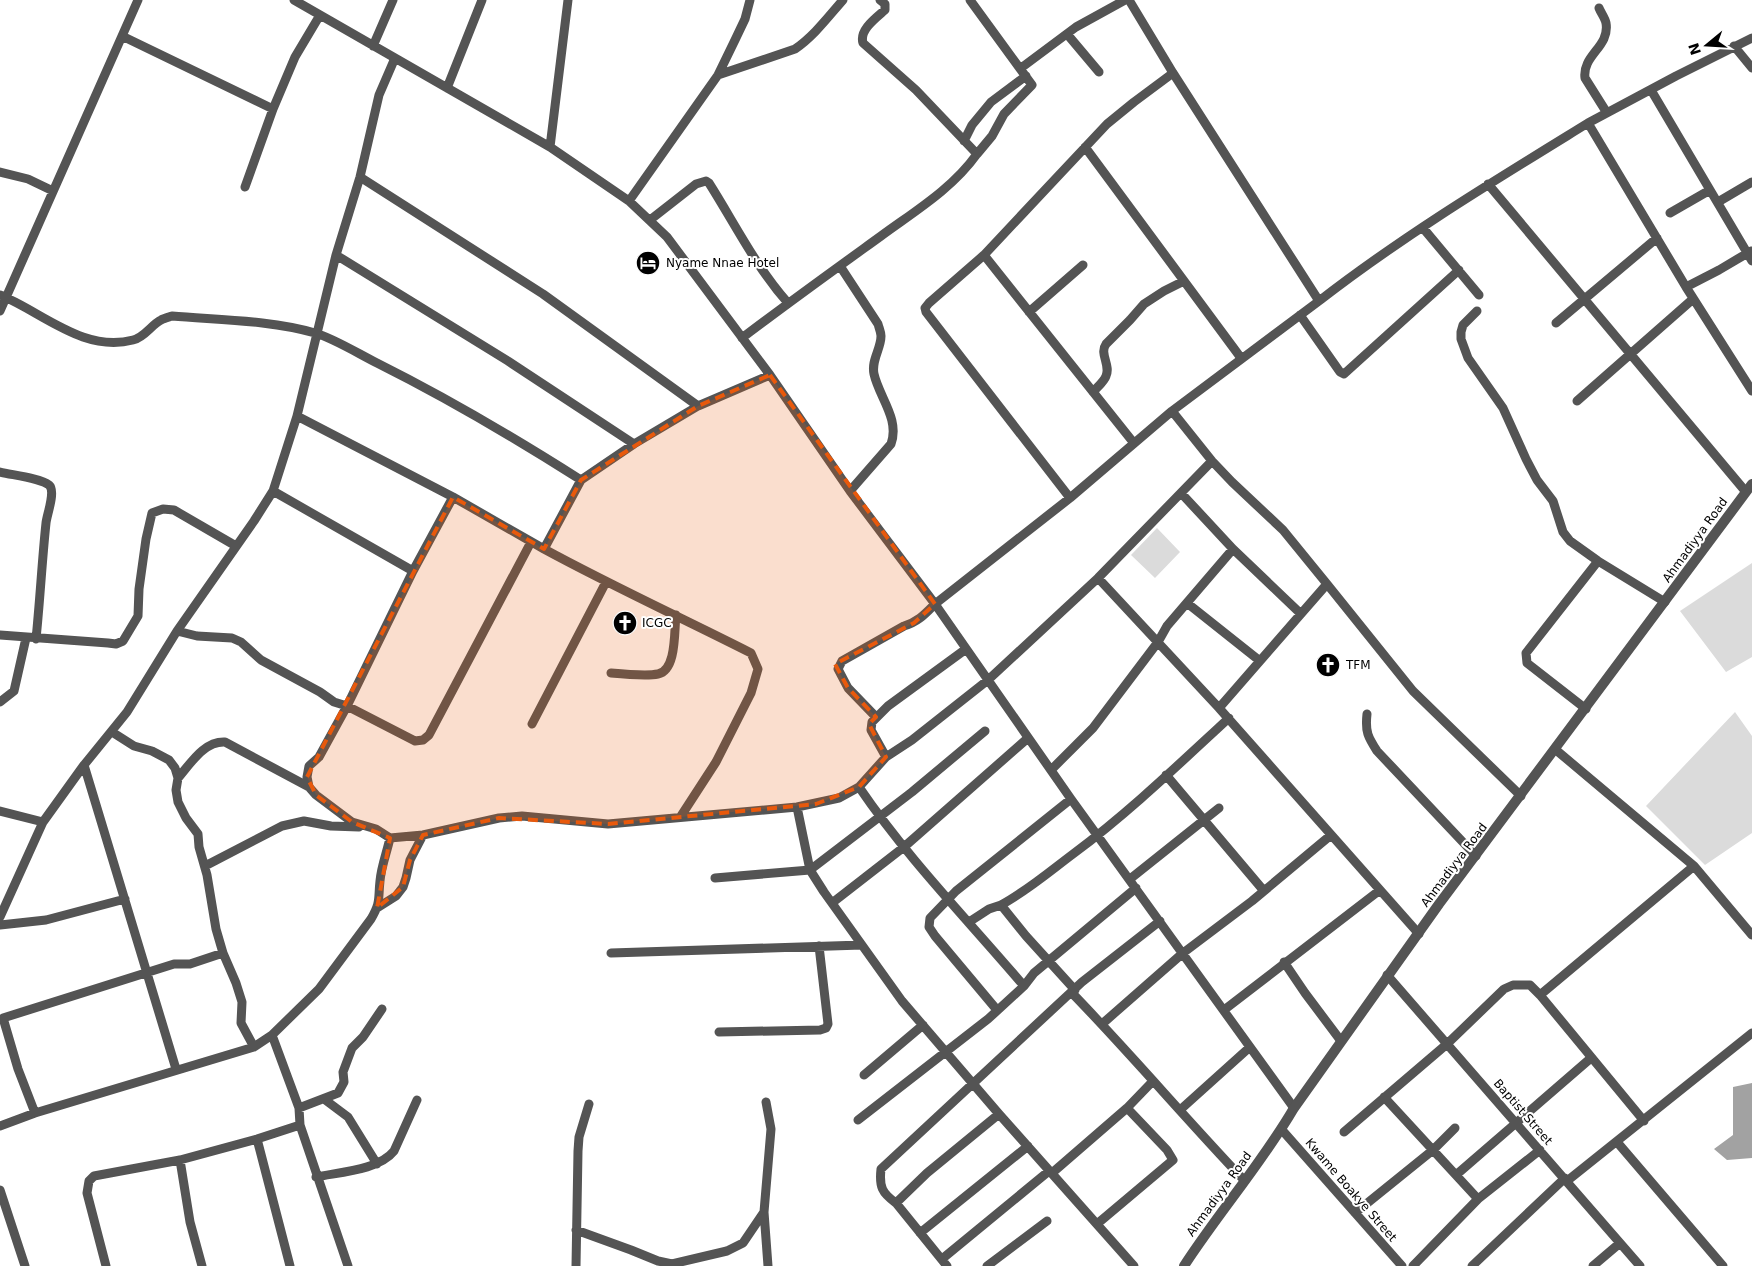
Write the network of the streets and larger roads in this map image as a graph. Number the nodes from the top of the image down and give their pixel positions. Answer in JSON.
{"nodes":[{"id":1,"x":138,"y":0,"type":"edge"},
{"id":2,"x":294,"y":0,"type":"edge"},
{"id":3,"x":393,"y":0,"type":"edge"},
{"id":4,"x":482,"y":0,"type":"edge"},
{"id":5,"x":568,"y":0,"type":"edge"},
{"id":6,"x":750,"y":0,"type":"edge"},
{"id":7,"x":843,"y":0,"type":"edge"},
{"id":8,"x":880,"y":0,"type":"edge"},
{"id":9,"x":1124,"y":0,"type":"edge"},
{"id":10,"x":1129,"y":0,"type":"edge"},
{"id":11,"x":972,"y":1,"type":"edge"},
{"id":12,"x":1600,"y":8,"type":"dead end"},
{"id":13,"x":320,"y":15,"type":"junction"},
{"id":14,"x":1067,"y":34,"type":"junction"},
{"id":15,"x":122,"y":36,"type":"junction"},
{"id":16,"x":1752,"y":38,"type":"edge"},
{"id":17,"x":373,"y":46,"type":"junction"},
{"id":18,"x":1734,"y":46,"type":"junction"},
{"id":19,"x":395,"y":58,"type":"junction"},
{"id":20,"x":1752,"y":68,"type":"edge"},
{"id":21,"x":1024,"y":72,"type":"junction"},
{"id":22,"x":1099,"y":72,"type":"dead end"},
{"id":23,"x":1173,"y":73,"type":"junction"},
{"id":24,"x":718,"y":75,"type":"junction"},
{"id":25,"x":447,"y":88,"type":"junction"},
{"id":26,"x":1651,"y":90,"type":"junction"},
{"id":27,"x":273,"y":109,"type":"junction"},
{"id":28,"x":1607,"y":113,"type":"junction"},
{"id":29,"x":1588,"y":123,"type":"junction"},
{"id":30,"x":964,"y":141,"type":"junction"},
{"id":31,"x":550,"y":147,"type":"junction"},
{"id":32,"x":1084,"y":147,"type":"junction"},
{"id":33,"x":976,"y":154,"type":"junction"},
{"id":34,"x":0,"y":172,"type":"edge"},
{"id":35,"x":360,"y":177,"type":"junction"},
{"id":36,"x":1752,"y":182,"type":"edge"},
{"id":37,"x":1488,"y":184,"type":"junction"},
{"id":38,"x":246,"y":187,"type":"dead end"},
{"id":39,"x":1710,"y":190,"type":"junction"},
{"id":40,"x":53,"y":191,"type":"junction"},
{"id":41,"x":629,"y":201,"type":"junction"},
{"id":42,"x":1718,"y":202,"type":"junction"},
{"id":43,"x":1670,"y":213,"type":"dead end"},
{"id":44,"x":650,"y":220,"type":"junction"},
{"id":45,"x":1423,"y":228,"type":"junction"},
{"id":46,"x":1657,"y":238,"type":"junction"},
{"id":47,"x":336,"y":255,"type":"junction"},
{"id":48,"x":984,"y":255,"type":"junction"},
{"id":49,"x":1751,"y":255,"type":"edge"},
{"id":50,"x":1083,"y":265,"type":"dead end"},
{"id":51,"x":840,"y":266,"type":"junction"},
{"id":52,"x":1458,"y":270,"type":"junction"},
{"id":53,"x":1184,"y":281,"type":"junction"},
{"id":54,"x":1686,"y":287,"type":"junction"},
{"id":55,"x":1479,"y":295,"type":"dead end"},
{"id":56,"x":3,"y":296,"type":"edge"},
{"id":57,"x":1584,"y":298,"type":"junction"},
{"id":58,"x":1693,"y":299,"type":"junction"},
{"id":59,"x":1319,"y":301,"type":"junction"},
{"id":60,"x":788,"y":303,"type":"junction"},
{"id":61,"x":0,"y":311,"type":"edge"},
{"id":62,"x":1477,"y":311,"type":"dead end"},
{"id":63,"x":1029,"y":312,"type":"junction"},
{"id":64,"x":1300,"y":315,"type":"junction"},
{"id":65,"x":1556,"y":323,"type":"dead end"},
{"id":66,"x":318,"y":334,"type":"junction"},
{"id":67,"x":742,"y":338,"type":"junction"},
{"id":68,"x":1630,"y":355,"type":"junction"},
{"id":69,"x":1241,"y":358,"type":"junction"},
{"id":70,"x":770,"y":376,"type":"junction"},
{"id":71,"x":1748,"y":379,"type":"edge"},
{"id":72,"x":1752,"y":391,"type":"edge"},
{"id":73,"x":1093,"y":392,"type":"junction"},
{"id":74,"x":1577,"y":402,"type":"dead end"},
{"id":75,"x":698,"y":406,"type":"junction"},
{"id":76,"x":1172,"y":411,"type":"junction"},
{"id":77,"x":297,"y":416,"type":"junction"},
{"id":78,"x":1134,"y":442,"type":"junction"},
{"id":79,"x":634,"y":444,"type":"junction"},
{"id":80,"x":1212,"y":461,"type":"junction"},
{"id":81,"x":0,"y":472,"type":"edge"},
{"id":82,"x":581,"y":480,"type":"junction"},
{"id":83,"x":1749,"y":488,"type":"edge"},
{"id":84,"x":850,"y":490,"type":"junction"},
{"id":85,"x":273,"y":491,"type":"junction"},
{"id":86,"x":1181,"y":493,"type":"junction"},
{"id":87,"x":453,"y":497,"type":"junction"},
{"id":88,"x":1070,"y":498,"type":"junction"},
{"id":89,"x":531,"y":542,"type":"junction"},
{"id":90,"x":236,"y":546,"type":"junction"},
{"id":91,"x":1233,"y":548,"type":"junction"},
{"id":92,"x":544,"y":549,"type":"junction"},
{"id":93,"x":1598,"y":561,"type":"junction"},
{"id":94,"x":413,"y":571,"type":"junction"},
{"id":95,"x":1098,"y":578,"type":"junction"},
{"id":96,"x":606,"y":582,"type":"junction"},
{"id":97,"x":1327,"y":584,"type":"junction"},
{"id":98,"x":1665,"y":602,"type":"junction"},
{"id":99,"x":1187,"y":603,"type":"junction"},
{"id":100,"x":935,"y":604,"type":"junction"},
{"id":101,"x":676,"y":614,"type":"junction"},
{"id":102,"x":1301,"y":614,"type":"junction"},
{"id":103,"x":177,"y":631,"type":"junction"},
{"id":104,"x":0,"y":635,"type":"edge"},
{"id":105,"x":26,"y":638,"type":"junction"},
{"id":106,"x":36,"y":639,"type":"junction"},
{"id":107,"x":1158,"y":642,"type":"junction"},
{"id":108,"x":966,"y":649,"type":"junction"},
{"id":109,"x":1260,"y":661,"type":"junction"},
{"id":110,"x":611,"y":673,"type":"dead end"},
{"id":111,"x":988,"y":680,"type":"junction"},
{"id":112,"x":0,"y":702,"type":"edge"},
{"id":113,"x":347,"y":706,"type":"junction"},
{"id":114,"x":1219,"y":708,"type":"junction"},
{"id":115,"x":1586,"y":709,"type":"junction"},
{"id":116,"x":1367,"y":714,"type":"dead end"},
{"id":117,"x":876,"y":718,"type":"junction"},
{"id":118,"x":1229,"y":718,"type":"junction"},
{"id":119,"x":532,"y":724,"type":"dead end"},
{"id":120,"x":985,"y":731,"type":"dead end"},
{"id":121,"x":112,"y":732,"type":"junction"},
{"id":122,"x":1028,"y":738,"type":"junction"},
{"id":123,"x":1556,"y":750,"type":"junction"},
{"id":124,"x":886,"y":757,"type":"junction"},
{"id":125,"x":84,"y":765,"type":"junction"},
{"id":126,"x":1051,"y":770,"type":"junction"},
{"id":127,"x":1166,"y":775,"type":"junction"},
{"id":128,"x":178,"y":778,"type":"junction"},
{"id":129,"x":309,"y":787,"type":"junction"},
{"id":130,"x":859,"y":787,"type":"junction"},
{"id":131,"x":1521,"y":796,"type":"junction"},
{"id":132,"x":1071,"y":798,"type":"junction"},
{"id":133,"x":797,"y":807,"type":"junction"},
{"id":134,"x":1219,"y":808,"type":"dead end"},
{"id":135,"x":0,"y":812,"type":"edge"},
{"id":136,"x":681,"y":816,"type":"junction"},
{"id":137,"x":880,"y":816,"type":"junction"},
{"id":138,"x":1204,"y":820,"type":"junction"},
{"id":139,"x":43,"y":822,"type":"junction"},
{"id":140,"x":369,"y":827,"type":"junction"},
{"id":141,"x":423,"y":835,"type":"junction"},
{"id":142,"x":1099,"y":835,"type":"junction"},
{"id":143,"x":1331,"y":835,"type":"junction"},
{"id":144,"x":390,"y":838,"type":"junction"},
{"id":145,"x":904,"y":847,"type":"junction"},
{"id":146,"x":1476,"y":856,"type":"junction"},
{"id":147,"x":205,"y":866,"type":"junction"},
{"id":148,"x":1694,"y":866,"type":"junction"},
{"id":149,"x":810,"y":870,"type":"junction"},
{"id":150,"x":715,"y":878,"type":"dead end"},
{"id":151,"x":1130,"y":879,"type":"junction"},
{"id":152,"x":1136,"y":888,"type":"junction"},
{"id":153,"x":1380,"y":890,"type":"junction"},
{"id":154,"x":1264,"y":891,"type":"junction"},
{"id":155,"x":125,"y":899,"type":"junction"},
{"id":156,"x":946,"y":899,"type":"junction"},
{"id":157,"x":832,"y":903,"type":"junction"},
{"id":158,"x":1001,"y":905,"type":"junction"},
{"id":159,"x":377,"y":908,"type":"junction"},
{"id":160,"x":0,"y":917,"type":"edge"},
{"id":161,"x":1160,"y":921,"type":"junction"},
{"id":162,"x":969,"y":922,"type":"junction"},
{"id":163,"x":0,"y":925,"type":"edge"},
{"id":164,"x":1419,"y":934,"type":"junction"},
{"id":165,"x":1752,"y":935,"type":"edge"},
{"id":166,"x":862,"y":945,"type":"junction"},
{"id":167,"x":819,"y":946,"type":"junction"},
{"id":168,"x":223,"y":953,"type":"junction"},
{"id":169,"x":611,"y":953,"type":"dead end"},
{"id":170,"x":1183,"y":953,"type":"junction"},
{"id":171,"x":1049,"y":962,"type":"junction"},
{"id":172,"x":1284,"y":962,"type":"junction"},
{"id":173,"x":147,"y":973,"type":"junction"},
{"id":174,"x":1387,"y":975,"type":"junction"},
{"id":175,"x":1024,"y":986,"type":"junction"},
{"id":176,"x":1073,"y":991,"type":"junction"},
{"id":177,"x":1540,"y":995,"type":"junction"},
{"id":178,"x":382,"y":1009,"type":"dead end"},
{"id":179,"x":997,"y":1010,"type":"junction"},
{"id":180,"x":1224,"y":1010,"type":"junction"},
{"id":181,"x":2,"y":1015,"type":"edge"},
{"id":182,"x":1102,"y":1024,"type":"junction"},
{"id":183,"x":923,"y":1025,"type":"junction"},
{"id":184,"x":719,"y":1032,"type":"dead end"},
{"id":185,"x":1752,"y":1033,"type":"edge"},
{"id":186,"x":272,"y":1035,"type":"junction"},
{"id":187,"x":1341,"y":1041,"type":"junction"},
{"id":188,"x":1447,"y":1044,"type":"junction"},
{"id":189,"x":254,"y":1047,"type":"junction"},
{"id":190,"x":1250,"y":1047,"type":"junction"},
{"id":191,"x":947,"y":1052,"type":"junction"},
{"id":192,"x":1591,"y":1058,"type":"junction"},
{"id":193,"x":176,"y":1069,"type":"junction"},
{"id":194,"x":864,"y":1075,"type":"dead end"},
{"id":195,"x":1153,"y":1081,"type":"junction"},
{"id":196,"x":974,"y":1083,"type":"junction"},
{"id":197,"x":1384,"y":1096,"type":"junction"},
{"id":198,"x":324,"y":1099,"type":"junction"},
{"id":199,"x":417,"y":1100,"type":"dead end"},
{"id":200,"x":766,"y":1102,"type":"dead end"},
{"id":201,"x":589,"y":1104,"type":"dead end"},
{"id":202,"x":298,"y":1108,"type":"junction"},
{"id":203,"x":1127,"y":1108,"type":"junction"},
{"id":204,"x":1294,"y":1108,"type":"junction"},
{"id":205,"x":1180,"y":1110,"type":"junction"},
{"id":206,"x":35,"y":1113,"type":"junction"},
{"id":207,"x":999,"y":1114,"type":"junction"},
{"id":208,"x":858,"y":1120,"type":"dead end"},
{"id":209,"x":1644,"y":1121,"type":"junction"},
{"id":210,"x":1516,"y":1123,"type":"junction"},
{"id":211,"x":300,"y":1125,"type":"junction"},
{"id":212,"x":0,"y":1126,"type":"edge"},
{"id":213,"x":1455,"y":1128,"type":"dead end"},
{"id":214,"x":1282,"y":1130,"type":"junction"},
{"id":215,"x":1344,"y":1132,"type":"dead end"},
{"id":216,"x":257,"y":1139,"type":"junction"},
{"id":217,"x":1617,"y":1142,"type":"junction"},
{"id":218,"x":1028,"y":1146,"type":"junction"},
{"id":219,"x":1433,"y":1150,"type":"junction"},
{"id":220,"x":1540,"y":1150,"type":"junction"},
{"id":221,"x":180,"y":1160,"type":"junction"},
{"id":222,"x":377,"y":1164,"type":"junction"},
{"id":223,"x":1051,"y":1172,"type":"junction"},
{"id":224,"x":1456,"y":1175,"type":"junction"},
{"id":225,"x":316,"y":1177,"type":"junction"},
{"id":226,"x":1244,"y":1180,"type":"junction"},
{"id":227,"x":1566,"y":1180,"type":"junction"},
{"id":228,"x":0,"y":1190,"type":"edge"},
{"id":229,"x":1478,"y":1199,"type":"junction"},
{"id":230,"x":896,"y":1203,"type":"junction"},
{"id":231,"x":764,"y":1212,"type":"junction"},
{"id":232,"x":1355,"y":1213,"type":"junction"},
{"id":233,"x":1048,"y":1221,"type":"dead end"},
{"id":234,"x":1097,"y":1224,"type":"junction"},
{"id":235,"x":576,"y":1230,"type":"junction"},
{"id":236,"x":920,"y":1233,"type":"junction"},
{"id":237,"x":1620,"y":1243,"type":"junction"},
{"id":238,"x":944,"y":1263,"type":"edge"},
{"id":239,"x":672,"y":1265,"type":"edge"},
{"id":240,"x":26,"y":1266,"type":"edge"},
{"id":241,"x":106,"y":1266,"type":"edge"},
{"id":242,"x":202,"y":1266,"type":"edge"},
{"id":243,"x":290,"y":1266,"type":"edge"},
{"id":244,"x":348,"y":1266,"type":"edge"},
{"id":245,"x":576,"y":1266,"type":"edge"},
{"id":246,"x":768,"y":1266,"type":"edge"},
{"id":247,"x":987,"y":1266,"type":"edge"},
{"id":248,"x":1134,"y":1266,"type":"edge"},
{"id":249,"x":1184,"y":1266,"type":"edge"},
{"id":250,"x":1402,"y":1266,"type":"edge"},
{"id":251,"x":1413,"y":1266,"type":"edge"},
{"id":252,"x":1472,"y":1266,"type":"edge"},
{"id":253,"x":1593,"y":1266,"type":"edge"},
{"id":254,"x":1640,"y":1266,"type":"edge"},
{"id":255,"x":1723,"y":1266,"type":"edge"}],
"edges":[{"from":1,"to":15,"type":"street"},
{"from":2,"to":13,"type":"street"},
{"from":3,"to":17,"type":"street"},
{"from":4,"to":25,"type":"street"},
{"from":5,"to":31,"type":"street"},
{"from":6,"to":24,"type":"street"},
{"from":7,"to":24,"type":"street"},
{"from":8,"to":30,"type":"street"},
{"from":9,"to":14,"type":"street"},
{"from":10,"to":23,"type":"street"},
{"from":11,"to":21,"type":"street"},
{"from":12,"to":28,"type":"street"},
{"from":13,"to":17,"type":"street"},
{"from":13,"to":27,"type":"street"},
{"from":14,"to":21,"type":"street"},
{"from":14,"to":22,"type":"street"},
{"from":15,"to":27,"type":"street"},
{"from":15,"to":40,"type":"street"},
{"from":16,"to":18,"type":"street"},
{"from":17,"to":19,"type":"street"},
{"from":18,"to":20,"type":"street"},
{"from":18,"to":26,"type":"street"},
{"from":19,"to":25,"type":"street"},
{"from":19,"to":35,"type":"street"},
{"from":21,"to":30,"type":"street"},
{"from":21,"to":33,"type":"street"},
{"from":23,"to":32,"type":"street"},
{"from":23,"to":59,"type":"street"},
{"from":24,"to":41,"type":"street"},
{"from":25,"to":31,"type":"street"},
{"from":26,"to":28,"type":"street"},
{"from":26,"to":39,"type":"street"},
{"from":27,"to":38,"type":"street"},
{"from":28,"to":29,"type":"street"},
{"from":29,"to":37,"type":"street"},
{"from":29,"to":46,"type":"street"},
{"from":30,"to":33,"type":"street"},
{"from":31,"to":41,"type":"street"},
{"from":32,"to":48,"type":"street"},
{"from":32,"to":53,"type":"street"},
{"from":33,"to":51,"type":"street"},
{"from":34,"to":40,"type":"street"},
{"from":35,"to":47,"type":"street"},
{"from":35,"to":75,"type":"street"},
{"from":36,"to":42,"type":"street"},
{"from":37,"to":45,"type":"street"},
{"from":37,"to":57,"type":"street"},
{"from":39,"to":42,"type":"street"},
{"from":39,"to":43,"type":"street"},
{"from":40,"to":56,"type":"street"},
{"from":41,"to":44,"type":"street"},
{"from":42,"to":49,"type":"street"},
{"from":44,"to":60,"type":"street"},
{"from":44,"to":67,"type":"street"},
{"from":45,"to":52,"type":"street"},
{"from":45,"to":59,"type":"street"},
{"from":46,"to":54,"type":"street"},
{"from":46,"to":57,"type":"street"},
{"from":47,"to":66,"type":"street"},
{"from":47,"to":79,"type":"street"},
{"from":48,"to":63,"type":"street"},
{"from":48,"to":88,"type":"street"},
{"from":49,"to":54,"type":"street"},
{"from":50,"to":63,"type":"street"},
{"from":51,"to":60,"type":"street"},
{"from":51,"to":84,"type":"street"},
{"from":52,"to":55,"type":"street"},
{"from":52,"to":64,"type":"street"},
{"from":53,"to":69,"type":"street"},
{"from":53,"to":73,"type":"street"},
{"from":54,"to":58,"type":"street"},
{"from":56,"to":61,"type":"street"},
{"from":56,"to":66,"type":"street"},
{"from":57,"to":65,"type":"street"},
{"from":57,"to":68,"type":"street"},
{"from":58,"to":68,"type":"street"},
{"from":58,"to":71,"type":"street"},
{"from":59,"to":64,"type":"street"},
{"from":60,"to":67,"type":"street"},
{"from":62,"to":93,"type":"street"},
{"from":63,"to":73,"type":"street"},
{"from":64,"to":69,"type":"street"},
{"from":66,"to":77,"type":"street"},
{"from":66,"to":82,"type":"street"},
{"from":67,"to":70,"type":"street"},
{"from":68,"to":74,"type":"street"},
{"from":68,"to":83,"type":"street"},
{"from":69,"to":76,"type":"street"},
{"from":70,"to":75,"type":"street"},
{"from":70,"to":84,"type":"street"},
{"from":71,"to":72,"type":"street"},
{"from":73,"to":78,"type":"street"},
{"from":75,"to":79,"type":"street"},
{"from":76,"to":78,"type":"street"},
{"from":76,"to":80,"type":"street"},
{"from":77,"to":85,"type":"street"},
{"from":77,"to":87,"type":"street"},
{"from":78,"to":88,"type":"street"},
{"from":79,"to":82,"type":"street"},
{"from":80,"to":86,"type":"street"},
{"from":80,"to":97,"type":"street"},
{"from":81,"to":106,"type":"street"},
{"from":82,"to":92,"type":"street"},
{"from":83,"to":98,"type":"street","name":"Ahmadiyya Road"},
{"from":84,"to":100,"type":"street"},
{"from":85,"to":90,"type":"street"},
{"from":85,"to":94,"type":"street"},
{"from":86,"to":91,"type":"street"},
{"from":86,"to":95,"type":"street"},
{"from":87,"to":89,"type":"street"},
{"from":87,"to":94,"type":"street"},
{"from":88,"to":100,"type":"street"},
{"from":89,"to":92,"type":"street"},
{"from":89,"to":113,"type":"street"},
{"from":90,"to":103,"type":"street"},
{"from":90,"to":106,"type":"street"},
{"from":91,"to":99,"type":"street"},
{"from":91,"to":102,"type":"street"},
{"from":92,"to":96,"type":"street"},
{"from":93,"to":98,"type":"street"},
{"from":93,"to":115,"type":"street"},
{"from":94,"to":113,"type":"street"},
{"from":95,"to":107,"type":"street"},
{"from":95,"to":111,"type":"street"},
{"from":96,"to":101,"type":"street"},
{"from":96,"to":119,"type":"street"},
{"from":97,"to":102,"type":"street"},
{"from":97,"to":131,"type":"street"},
{"from":98,"to":115,"type":"street","name":"Ahmadiyya Road"},
{"from":99,"to":107,"type":"street"},
{"from":99,"to":109,"type":"street"},
{"from":100,"to":108,"type":"street"},
{"from":100,"to":117,"type":"street"},
{"from":101,"to":110,"type":"street"},
{"from":101,"to":136,"type":"street"},
{"from":102,"to":109,"type":"street"},
{"from":103,"to":113,"type":"street"},
{"from":103,"to":121,"type":"street"},
{"from":104,"to":105,"type":"street"},
{"from":105,"to":106,"type":"street"},
{"from":105,"to":112,"type":"street"},
{"from":107,"to":114,"type":"street"},
{"from":107,"to":126,"type":"street"},
{"from":108,"to":111,"type":"street"},
{"from":108,"to":117,"type":"street"},
{"from":109,"to":114,"type":"street"},
{"from":111,"to":122,"type":"street"},
{"from":111,"to":124,"type":"street"},
{"from":113,"to":129,"type":"street"},
{"from":114,"to":118,"type":"street"},
{"from":115,"to":123,"type":"street","name":"Ahmadiyya Road"},
{"from":116,"to":146,"type":"street"},
{"from":117,"to":124,"type":"street"},
{"from":118,"to":127,"type":"street"},
{"from":118,"to":143,"type":"street"},
{"from":120,"to":137,"type":"street"},
{"from":121,"to":125,"type":"street"},
{"from":121,"to":128,"type":"street"},
{"from":122,"to":126,"type":"street"},
{"from":122,"to":145,"type":"street"},
{"from":123,"to":131,"type":"street","name":"Ahmadiyya Road"},
{"from":123,"to":148,"type":"street"},
{"from":124,"to":130,"type":"street"},
{"from":125,"to":139,"type":"street"},
{"from":125,"to":155,"type":"street"},
{"from":126,"to":132,"type":"street"},
{"from":127,"to":138,"type":"street"},
{"from":127,"to":142,"type":"street"},
{"from":128,"to":129,"type":"street"},
{"from":128,"to":147,"type":"street"},
{"from":129,"to":140,"type":"street"},
{"from":130,"to":133,"type":"street"},
{"from":130,"to":137,"type":"street"},
{"from":131,"to":146,"type":"street","name":"Ahmadiyya Road"},
{"from":132,"to":142,"type":"street"},
{"from":132,"to":156,"type":"street"},
{"from":133,"to":136,"type":"street"},
{"from":133,"to":149,"type":"street"},
{"from":134,"to":138,"type":"street"},
{"from":135,"to":139,"type":"street"},
{"from":136,"to":141,"type":"street"},
{"from":137,"to":145,"type":"street"},
{"from":137,"to":149,"type":"street"},
{"from":138,"to":151,"type":"street"},
{"from":138,"to":154,"type":"street"},
{"from":139,"to":160,"type":"street"},
{"from":140,"to":144,"type":"street"},
{"from":140,"to":147,"type":"street"},
{"from":141,"to":144,"type":"street"},
{"from":141,"to":159,"type":"street"},
{"from":142,"to":151,"type":"street"},
{"from":142,"to":158,"type":"street"},
{"from":143,"to":153,"type":"street"},
{"from":143,"to":154,"type":"street"},
{"from":144,"to":159,"type":"street"},
{"from":145,"to":156,"type":"street"},
{"from":145,"to":157,"type":"street"},
{"from":146,"to":164,"type":"street","name":"Ahmadiyya Road"},
{"from":147,"to":168,"type":"street"},
{"from":148,"to":165,"type":"street"},
{"from":148,"to":177,"type":"street"},
{"from":149,"to":150,"type":"street"},
{"from":149,"to":157,"type":"street"},
{"from":151,"to":152,"type":"street"},
{"from":152,"to":161,"type":"street"},
{"from":152,"to":171,"type":"street"},
{"from":153,"to":164,"type":"street"},
{"from":153,"to":172,"type":"street"},
{"from":154,"to":170,"type":"street"},
{"from":155,"to":163,"type":"street"},
{"from":155,"to":173,"type":"street"},
{"from":156,"to":162,"type":"street"},
{"from":156,"to":179,"type":"street"},
{"from":157,"to":166,"type":"street"},
{"from":158,"to":162,"type":"street"},
{"from":158,"to":171,"type":"street"},
{"from":159,"to":186,"type":"street"},
{"from":161,"to":170,"type":"street"},
{"from":161,"to":176,"type":"street"},
{"from":162,"to":175,"type":"street"},
{"from":164,"to":174,"type":"street","name":"Ahmadiyya Road"},
{"from":166,"to":167,"type":"street"},
{"from":166,"to":183,"type":"street"},
{"from":167,"to":169,"type":"street"},
{"from":167,"to":184,"type":"street"},
{"from":168,"to":173,"type":"street"},
{"from":168,"to":189,"type":"street"},
{"from":170,"to":180,"type":"street"},
{"from":170,"to":182,"type":"street"},
{"from":171,"to":175,"type":"street"},
{"from":171,"to":176,"type":"street"},
{"from":172,"to":180,"type":"street"},
{"from":172,"to":187,"type":"street"},
{"from":173,"to":181,"type":"street"},
{"from":173,"to":193,"type":"street"},
{"from":174,"to":187,"type":"street","name":"Ahmadiyya Road"},
{"from":174,"to":188,"type":"street","name":"Baptist Street"},
{"from":175,"to":179,"type":"street"},
{"from":176,"to":182,"type":"street"},
{"from":176,"to":196,"type":"street"},
{"from":177,"to":188,"type":"street"},
{"from":177,"to":192,"type":"street"},
{"from":178,"to":198,"type":"street"},
{"from":179,"to":191,"type":"street"},
{"from":180,"to":190,"type":"street"},
{"from":181,"to":206,"type":"street"},
{"from":182,"to":195,"type":"street"},
{"from":183,"to":191,"type":"street"},
{"from":183,"to":194,"type":"street"},
{"from":185,"to":209,"type":"street"},
{"from":186,"to":189,"type":"street"},
{"from":186,"to":202,"type":"street"},
{"from":187,"to":204,"type":"street","name":"Ahmadiyya Road"},
{"from":188,"to":197,"type":"street"},
{"from":188,"to":210,"type":"street","name":"Baptist Street"},
{"from":189,"to":193,"type":"street"},
{"from":190,"to":204,"type":"street"},
{"from":190,"to":205,"type":"street"},
{"from":191,"to":196,"type":"street"},
{"from":191,"to":208,"type":"street"},
{"from":192,"to":209,"type":"street"},
{"from":192,"to":210,"type":"street"},
{"from":193,"to":206,"type":"street"},
{"from":195,"to":203,"type":"street"},
{"from":195,"to":205,"type":"street"},
{"from":196,"to":207,"type":"street"},
{"from":196,"to":230,"type":"street"},
{"from":197,"to":215,"type":"street"},
{"from":197,"to":219,"type":"street"},
{"from":198,"to":202,"type":"street"},
{"from":198,"to":222,"type":"street"},
{"from":199,"to":222,"type":"street"},
{"from":200,"to":231,"type":"street"},
{"from":201,"to":235,"type":"street"},
{"from":202,"to":211,"type":"street"},
{"from":203,"to":223,"type":"street"},
{"from":203,"to":234,"type":"street"},
{"from":204,"to":214,"type":"street","name":"Ahmadiyya Road"},
{"from":205,"to":226,"type":"street"},
{"from":206,"to":212,"type":"street"},
{"from":207,"to":218,"type":"street"},
{"from":207,"to":230,"type":"street"},
{"from":209,"to":217,"type":"street"},
{"from":210,"to":220,"type":"street","name":"Baptist Street"},
{"from":210,"to":224,"type":"street"},
{"from":211,"to":216,"type":"street"},
{"from":211,"to":225,"type":"street"},
{"from":213,"to":219,"type":"street"},
{"from":214,"to":226,"type":"street","name":"Ahmadiyya Road"},
{"from":214,"to":232,"type":"street","name":"Kwame Boakye Street"},
{"from":216,"to":221,"type":"street"},
{"from":216,"to":243,"type":"street"},
{"from":217,"to":227,"type":"street"},
{"from":217,"to":255,"type":"street"},
{"from":218,"to":223,"type":"street"},
{"from":218,"to":236,"type":"street"},
{"from":219,"to":224,"type":"street"},
{"from":219,"to":232,"type":"street"},
{"from":220,"to":227,"type":"street","name":"Baptist Street"},
{"from":220,"to":229,"type":"street"},
{"from":221,"to":241,"type":"street"},
{"from":221,"to":242,"type":"street"},
{"from":222,"to":225,"type":"street"},
{"from":223,"to":234,"type":"street"},
{"from":223,"to":238,"type":"street"},
{"from":224,"to":229,"type":"street"},
{"from":225,"to":244,"type":"street"},
{"from":226,"to":249,"type":"street","name":"Ahmadiyya Road"},
{"from":227,"to":237,"type":"street","name":"Baptist Street"},
{"from":227,"to":252,"type":"street"},
{"from":228,"to":240,"type":"street"},
{"from":229,"to":251,"type":"street"},
{"from":230,"to":236,"type":"street"},
{"from":231,"to":239,"type":"street"},
{"from":231,"to":246,"type":"street"},
{"from":232,"to":250,"type":"street","name":"Kwame Boakye Street"},
{"from":233,"to":247,"type":"street"},
{"from":234,"to":248,"type":"street"},
{"from":235,"to":239,"type":"street"},
{"from":235,"to":245,"type":"street"},
{"from":236,"to":238,"type":"street"},
{"from":237,"to":253,"type":"street"},
{"from":237,"to":254,"type":"street","name":"Baptist Street"}]}
